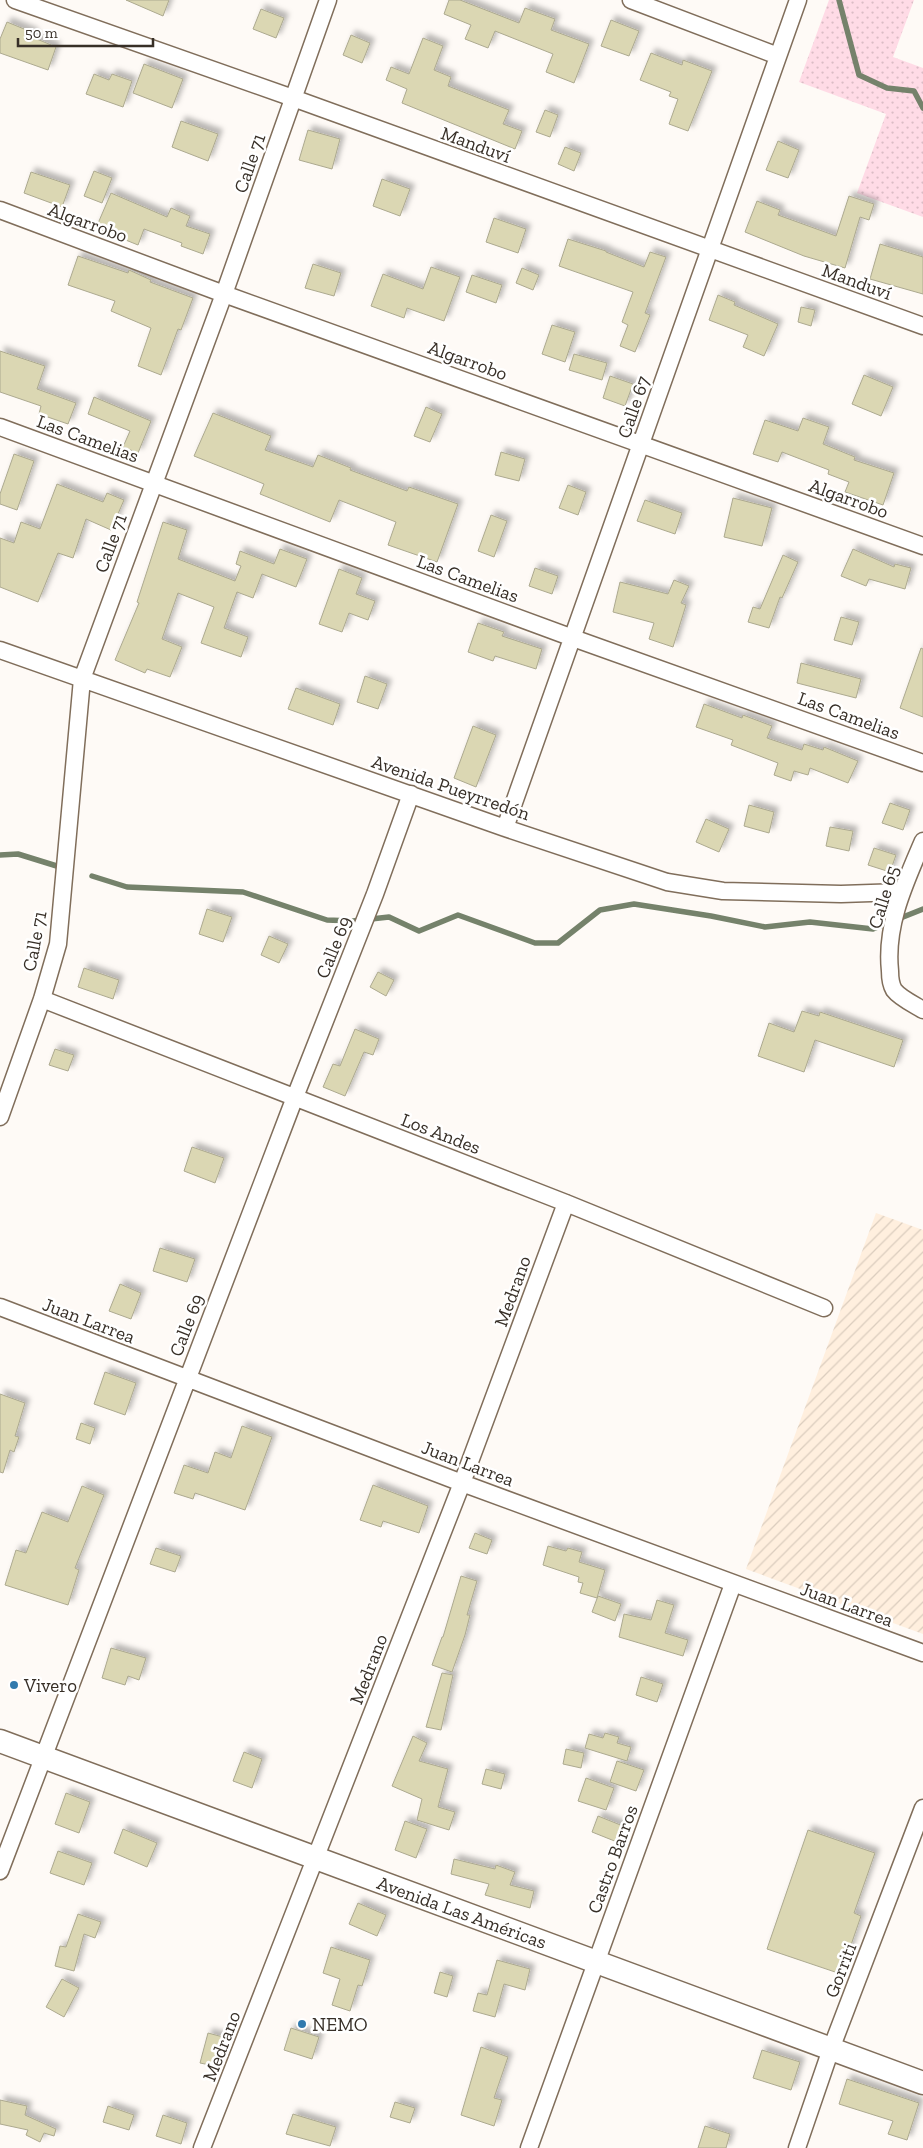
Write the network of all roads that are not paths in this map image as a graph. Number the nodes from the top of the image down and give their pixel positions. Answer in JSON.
{"nodes":[{"id":1,"x":15,"y":0,"type":"edge"},
{"id":2,"x":328,"y":0,"type":"edge"},
{"id":3,"x":631,"y":0,"type":"edge"},
{"id":4,"x":798,"y":0,"type":"edge"},
{"id":5,"x":778,"y":56,"type":"junction"},
{"id":6,"x":293,"y":98,"type":"junction"},
{"id":7,"x":0,"y":210,"type":"edge"},
{"id":8,"x":709,"y":250,"type":"junction"},
{"id":9,"x":224,"y":294,"type":"junction"},
{"id":10,"x":923,"y":326,"type":"edge"},
{"id":11,"x":0,"y":427,"type":"edge"},
{"id":12,"x":641,"y":444,"type":"junction"},
{"id":13,"x":153,"y":483,"type":"junction"},
{"id":14,"x":923,"y":546,"type":"edge"},
{"id":15,"x":572,"y":638,"type":"junction"},
{"id":16,"x":0,"y":650,"type":"edge"},
{"id":17,"x":82,"y":679,"type":"junction"},
{"id":18,"x":923,"y":762,"type":"edge"},
{"id":19,"x":411,"y":794,"type":"junction"},
{"id":20,"x":505,"y":828,"type":"junction"},
{"id":21,"x":923,"y":841,"type":"edge"},
{"id":22,"x":902,"y":892,"type":"junction"},
{"id":23,"x":42,"y":999,"type":"junction"},
{"id":24,"x":923,"y":1010,"type":"edge"},
{"id":25,"x":295,"y":1097,"type":"junction"},
{"id":26,"x":0,"y":1117,"type":"edge"},
{"id":27,"x":566,"y":1203,"type":"junction"},
{"id":28,"x":0,"y":1307,"type":"edge"},
{"id":29,"x":824,"y":1308,"type":"dead end"},
{"id":30,"x":187,"y":1379,"type":"junction"},
{"id":31,"x":462,"y":1483,"type":"junction"},
{"id":32,"x":733,"y":1584,"type":"junction"},
{"id":33,"x":923,"y":1653,"type":"edge"},
{"id":34,"x":0,"y":1741,"type":"edge"},
{"id":35,"x":43,"y":1757,"type":"junction"},
{"id":36,"x":923,"y":1808,"type":"edge"},
{"id":37,"x":316,"y":1858,"type":"junction"},
{"id":38,"x":0,"y":1871,"type":"edge"},
{"id":39,"x":596,"y":1962,"type":"junction"},
{"id":40,"x":831,"y":2049,"type":"junction"},
{"id":41,"x":923,"y":2083,"type":"edge"},
{"id":42,"x":202,"y":2148,"type":"edge"},
{"id":43,"x":529,"y":2148,"type":"edge"},
{"id":44,"x":797,"y":2148,"type":"edge"}],
"edges":[{"from":1,"to":6,"type":"street","name":"Manduví"},
{"from":2,"to":6,"type":"street","name":"Calle 71"},
{"from":3,"to":5,"type":"street"},
{"from":4,"to":5,"type":"street","name":"Calle 67"},
{"from":5,"to":8,"type":"street","name":"Calle 67"},
{"from":6,"to":8,"type":"street","name":"Manduví"},
{"from":6,"to":9,"type":"street","name":"Calle 71"},
{"from":7,"to":9,"type":"street","name":"Algarrobo"},
{"from":8,"to":10,"type":"street","name":"Manduví"},
{"from":8,"to":12,"type":"street","name":"Calle 67"},
{"from":9,"to":12,"type":"street","name":"Algarrobo"},
{"from":9,"to":13,"type":"street","name":"Calle 71"},
{"from":11,"to":13,"type":"street","name":"Las Camelias"},
{"from":12,"to":14,"type":"street","name":"Algarrobo"},
{"from":12,"to":15,"type":"street","name":"Calle 67"},
{"from":13,"to":15,"type":"street","name":"Las Camelias"},
{"from":13,"to":17,"type":"street","name":"Calle 71"},
{"from":15,"to":18,"type":"street","name":"Las Camelias"},
{"from":15,"to":20,"type":"street","name":"Calle 67"},
{"from":16,"to":17,"type":"street","name":"Avenida Pueyrredón"},
{"from":17,"to":19,"type":"street","name":"Avenida Pueyrredón"},
{"from":17,"to":23,"type":"street","name":"Calle 71"},
{"from":19,"to":20,"type":"street","name":"Avenida Pueyrredón"},
{"from":19,"to":25,"type":"street","name":"Calle 69"},
{"from":20,"to":22,"type":"street","name":"Avenida Pueyrredón"},
{"from":21,"to":22,"type":"street","name":"Calle 65"},
{"from":22,"to":24,"type":"street","name":"Calle 65"},
{"from":23,"to":25,"type":"street","name":"Los Andes"},
{"from":23,"to":26,"type":"street","name":"Calle 71"},
{"from":25,"to":27,"type":"street","name":"Los Andes"},
{"from":25,"to":30,"type":"street","name":"Calle 69"},
{"from":27,"to":29,"type":"street","name":"Los Andes"},
{"from":27,"to":31,"type":"street","name":"Medrano"},
{"from":28,"to":30,"type":"street","name":"Juan Larrea"},
{"from":30,"to":31,"type":"street","name":"Juan Larrea"},
{"from":30,"to":35,"type":"street","name":"Calle 69"},
{"from":31,"to":32,"type":"street","name":"Juan Larrea"},
{"from":31,"to":37,"type":"street","name":"Medrano"},
{"from":32,"to":33,"type":"street","name":"Juan Larrea"},
{"from":32,"to":39,"type":"street","name":"Castro Barros"},
{"from":34,"to":35,"type":"main road","name":"Avenida Las Américas"},
{"from":35,"to":37,"type":"main road","name":"Avenida Las Américas"},
{"from":35,"to":38,"type":"street","name":"Calle 69"},
{"from":36,"to":40,"type":"street","name":"Gorriti"},
{"from":37,"to":39,"type":"main road","name":"Avenida Las Américas"},
{"from":37,"to":42,"type":"street","name":"Medrano"},
{"from":39,"to":40,"type":"main road","name":"Avenida Las Américas"},
{"from":39,"to":43,"type":"street","name":"Castro Barros"},
{"from":40,"to":41,"type":"main road","name":"Avenida Las Américas"},
{"from":40,"to":44,"type":"street","name":"Gorriti"}]}
